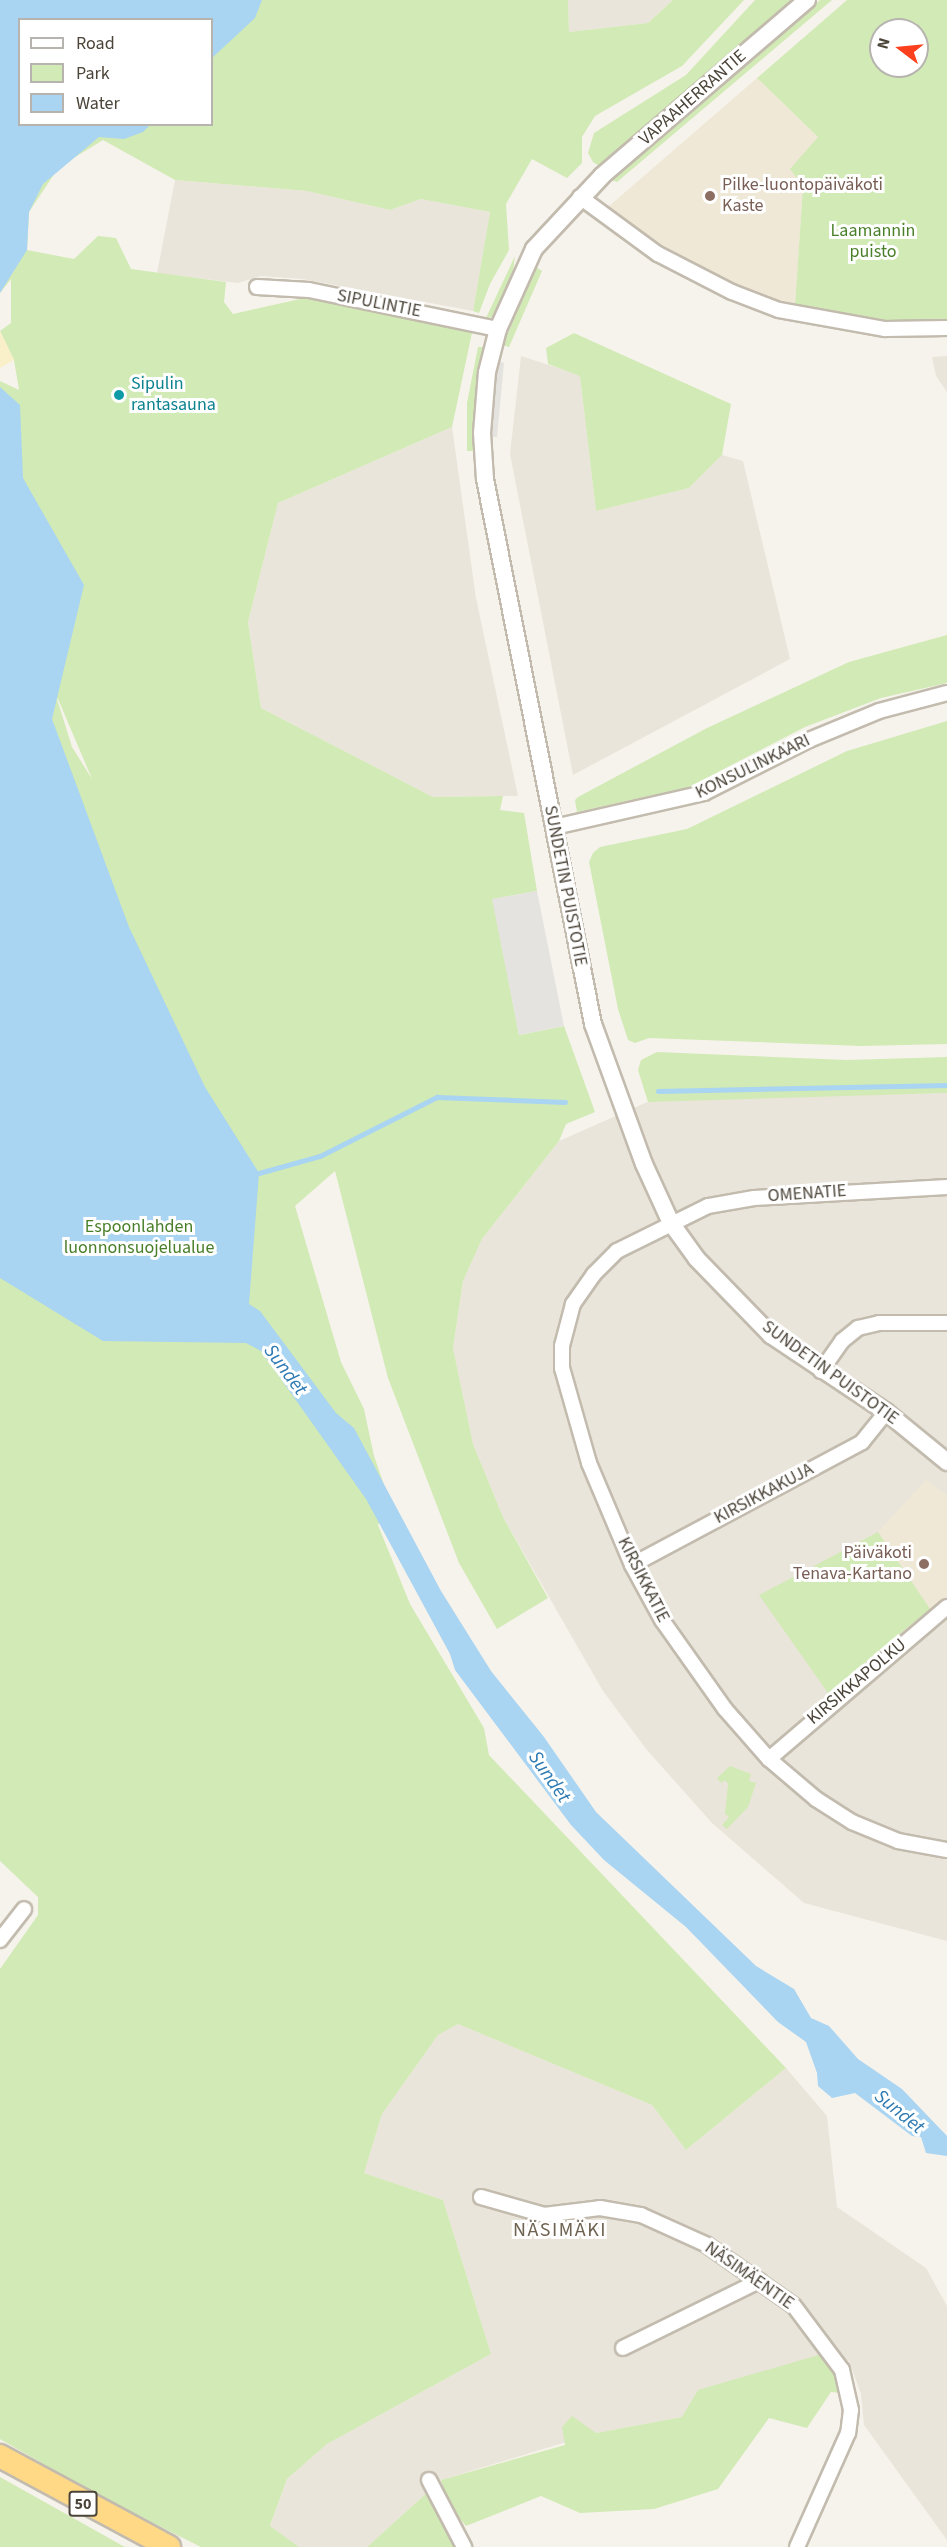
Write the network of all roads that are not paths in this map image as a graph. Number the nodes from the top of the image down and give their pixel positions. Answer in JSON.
{"nodes":[{"id":1,"x":807,"y":0,"type":"edge"},
{"id":2,"x":580,"y":197,"type":"junction"},
{"id":3,"x":257,"y":287,"type":"dead end"},
{"id":4,"x":947,"y":328,"type":"edge"},
{"id":5,"x":498,"y":329,"type":"junction"},
{"id":6,"x":947,"y":693,"type":"edge"},
{"id":7,"x":554,"y":827,"type":"junction"},
{"id":8,"x":947,"y":1187,"type":"edge"},
{"id":9,"x":671,"y":1224,"type":"junction"},
{"id":10,"x":947,"y":1323,"type":"edge"},
{"id":11,"x":820,"y":1371,"type":"junction"},
{"id":12,"x":886,"y":1412,"type":"junction"},
{"id":13,"x":947,"y":1462,"type":"edge"},
{"id":14,"x":632,"y":1565,"type":"junction"},
{"id":15,"x":947,"y":1607,"type":"edge"},
{"id":16,"x":769,"y":1759,"type":"junction"},
{"id":17,"x":947,"y":1850,"type":"edge"},
{"id":18,"x":24,"y":1909,"type":"dead end"},
{"id":19,"x":0,"y":1940,"type":"edge"},
{"id":20,"x":481,"y":2197,"type":"dead end"},
{"id":21,"x":759,"y":2281,"type":"junction"},
{"id":22,"x":623,"y":2348,"type":"dead end"},
{"id":23,"x":0,"y":2456,"type":"edge"},
{"id":24,"x":429,"y":2480,"type":"dead end"},
{"id":25,"x":169,"y":2547,"type":"edge"},
{"id":26,"x":464,"y":2547,"type":"edge"},
{"id":27,"x":797,"y":2547,"type":"edge"}],
"edges":[{"from":1,"to":2,"type":"street","name":"VAPAAHERRANTIE"},
{"from":2,"to":4,"type":"street"},
{"from":2,"to":5,"type":"street","name":"SUNDETIN PUISTOTIE"},
{"from":3,"to":5,"type":"street","name":"SIPULINTIE"},
{"from":5,"to":7,"type":"street","name":"SUNDETIN PUISTOTIE"},
{"from":6,"to":7,"type":"street","name":"KONSULINKAARI"},
{"from":7,"to":9,"type":"street","name":"SUNDETIN PUISTOTIE"},
{"from":8,"to":9,"type":"street","name":"OMENATIE"},
{"from":9,"to":11,"type":"street","name":"SUNDETIN PUISTOTIE"},
{"from":9,"to":14,"type":"street","name":"KIRSIKKATIE"},
{"from":10,"to":11,"type":"street"},
{"from":11,"to":12,"type":"street","name":"SUNDETIN PUISTOTIE"},
{"from":12,"to":13,"type":"street","name":"SUNDETIN PUISTOTIE"},
{"from":12,"to":14,"type":"street","name":"KIRSIKKAKUJA"},
{"from":14,"to":16,"type":"street","name":"KIRSIKKATIE"},
{"from":15,"to":16,"type":"street","name":"KIRSIKKAPOLKU"},
{"from":16,"to":17,"type":"street","name":"KIRSIKKATIE"},
{"from":18,"to":19,"type":"street"},
{"from":20,"to":21,"type":"street","name":"NÄSIMÄENTIE"},
{"from":21,"to":22,"type":"street"},
{"from":21,"to":27,"type":"street","name":"NÄSIMÄENTIE"},
{"from":23,"to":25,"type":"highway","number":"50"},
{"from":24,"to":26,"type":"street"}]}
